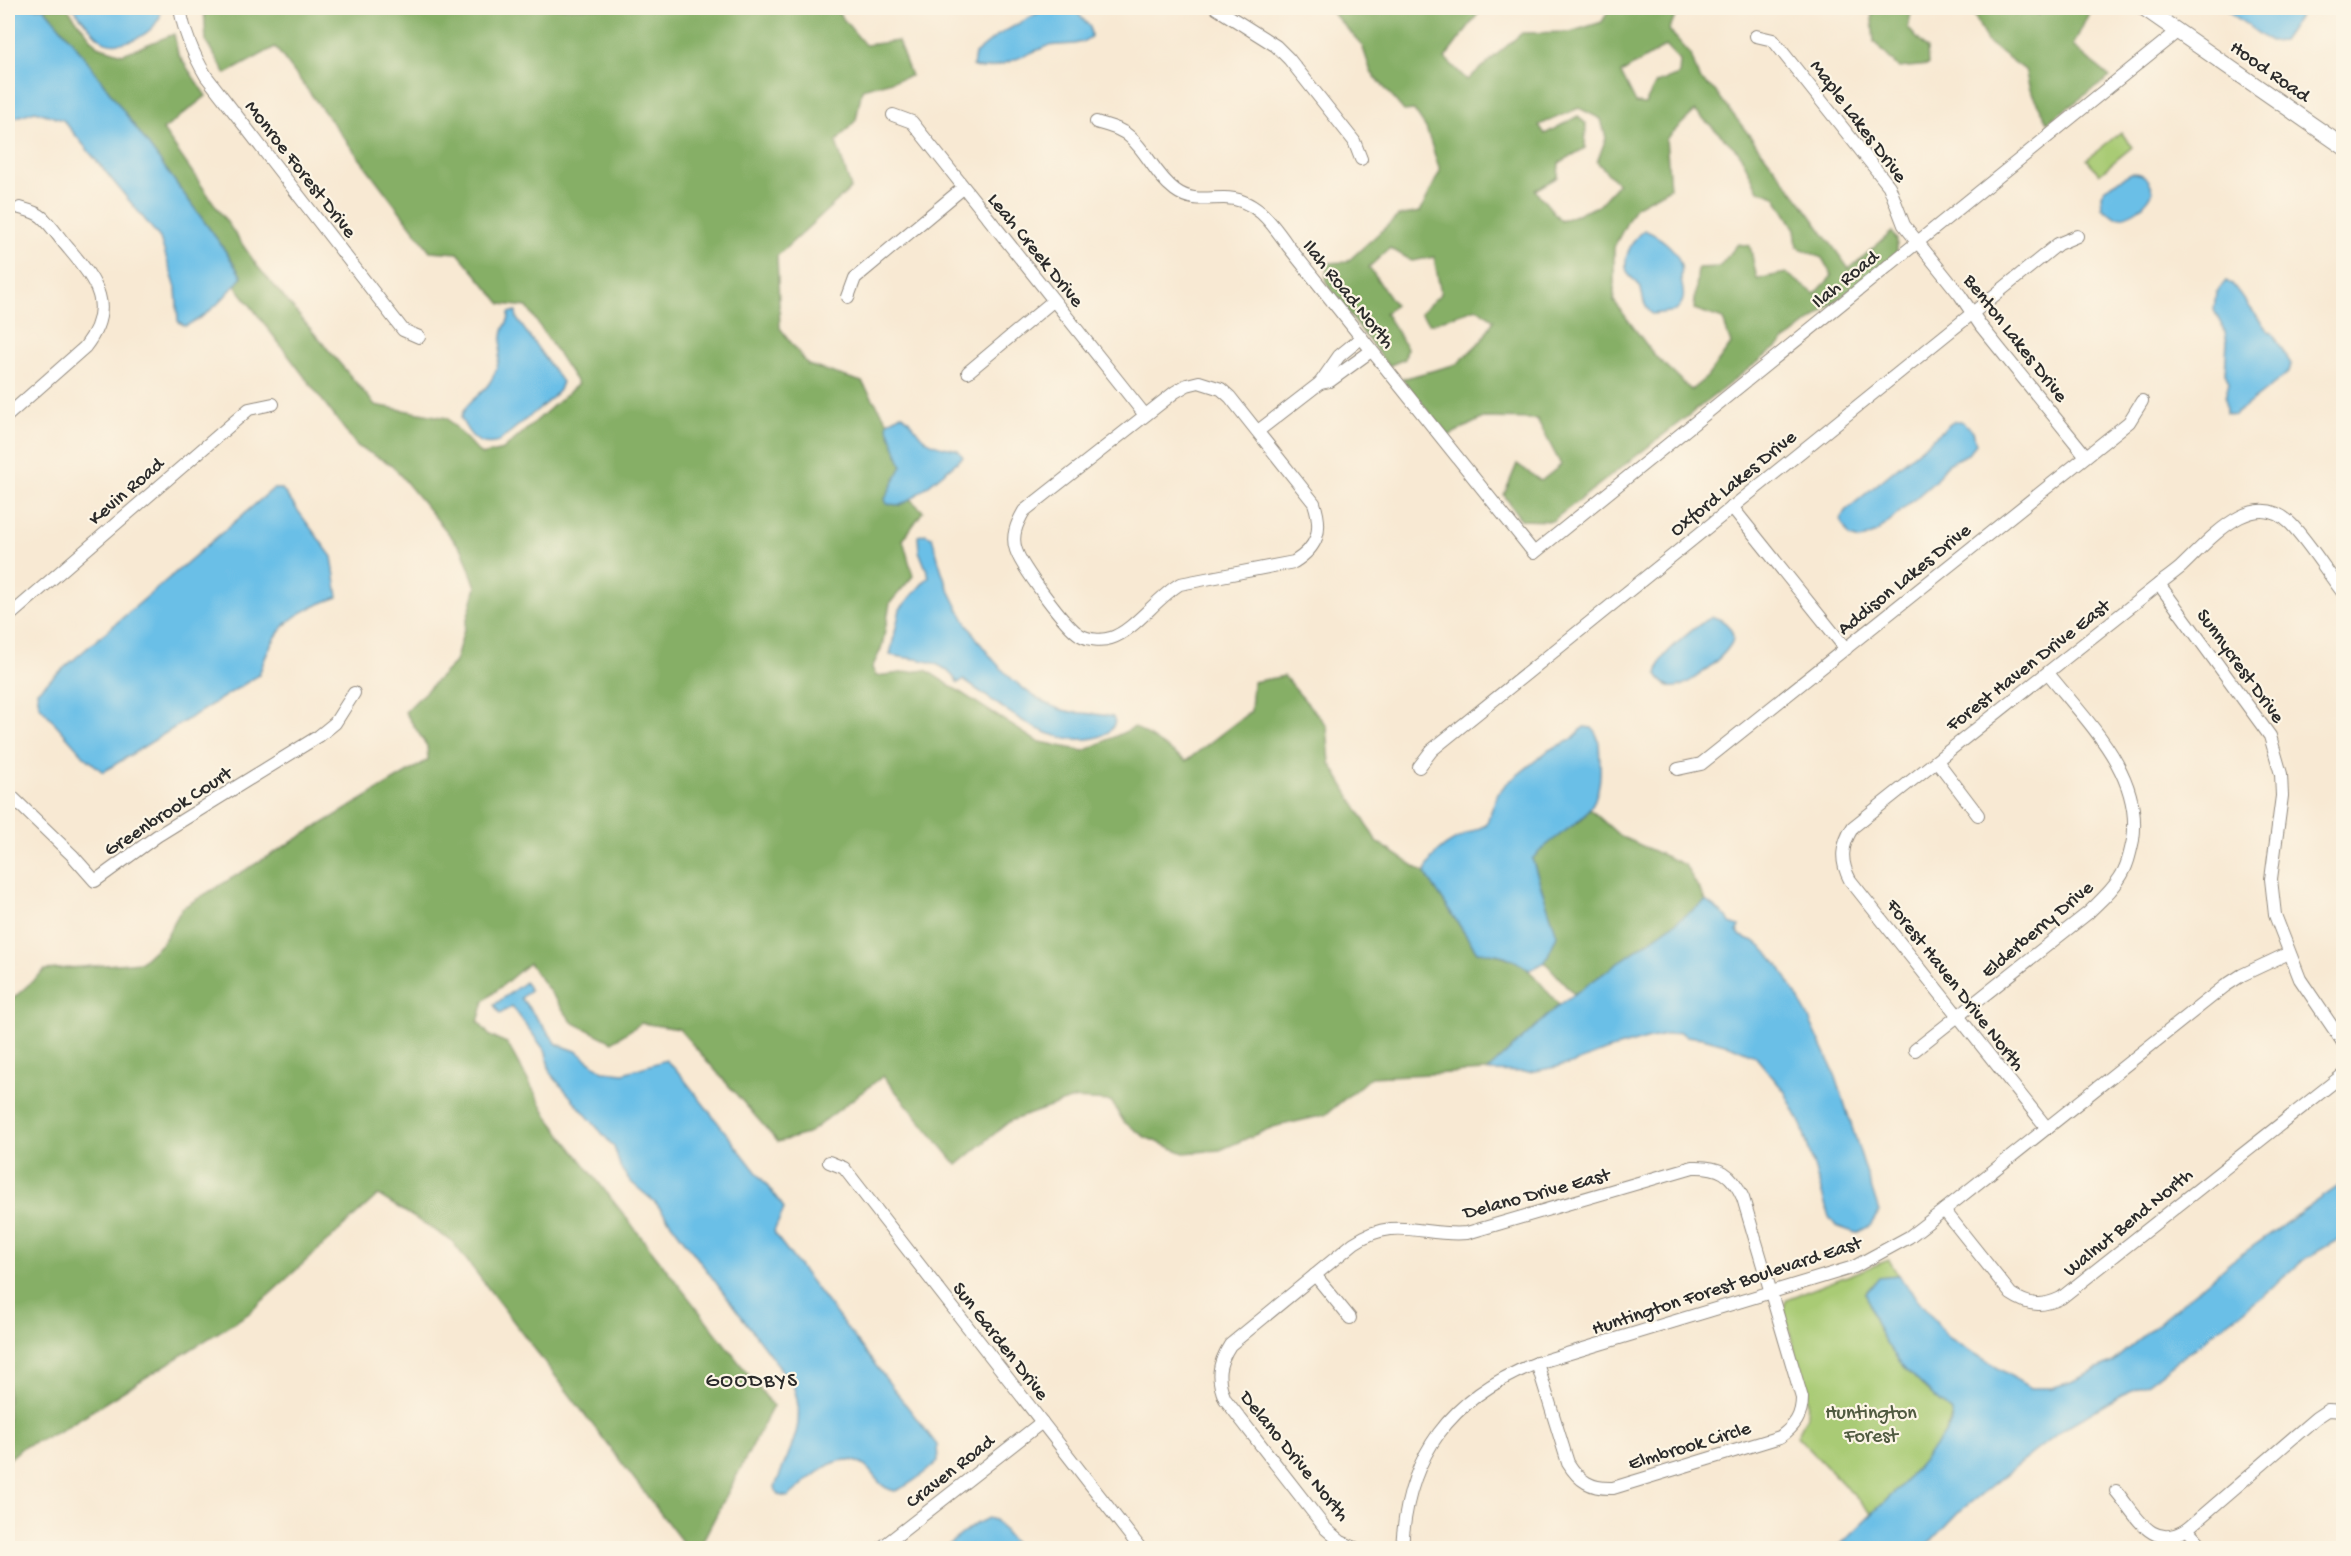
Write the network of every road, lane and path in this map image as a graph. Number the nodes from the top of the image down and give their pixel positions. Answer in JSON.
{"nodes":[{"id":1,"x":180,"y":8,"type":"edge"},
{"id":2,"x":1216,"y":8,"type":"edge"},
{"id":3,"x":2144,"y":8,"type":"edge"},
{"id":4,"x":2178,"y":32,"type":"junction"},
{"id":5,"x":1756,"y":36,"type":"dead end"},
{"id":6,"x":893,"y":115,"type":"dead end"},
{"id":7,"x":1096,"y":122,"type":"dead end"},
{"id":8,"x":2343,"y":147,"type":"edge"},
{"id":9,"x":1361,"y":159,"type":"dead end"},
{"id":10,"x":963,"y":188,"type":"junction"},
{"id":11,"x":20,"y":208,"type":"dead end"},
{"id":12,"x":2077,"y":236,"type":"dead end"},
{"id":13,"x":1918,"y":242,"type":"junction"},
{"id":14,"x":848,"y":297,"type":"dead end"},
{"id":15,"x":1053,"y":301,"type":"junction"},
{"id":16,"x":1972,"y":313,"type":"junction"},
{"id":17,"x":419,"y":337,"type":"dead end"},
{"id":18,"x":1361,"y":338,"type":"junction"},
{"id":19,"x":1371,"y":351,"type":"junction"},
{"id":20,"x":968,"y":372,"type":"dead end"},
{"id":21,"x":1320,"y":383,"type":"junction"},
{"id":22,"x":2142,"y":401,"type":"dead end"},
{"id":23,"x":273,"y":404,"type":"dead end"},
{"id":24,"x":9,"y":410,"type":"edge"},
{"id":25,"x":1145,"y":415,"type":"junction"},
{"id":26,"x":1257,"y":431,"type":"junction"},
{"id":27,"x":2086,"y":456,"type":"junction"},
{"id":28,"x":1731,"y":507,"type":"junction"},
{"id":29,"x":1534,"y":553,"type":"joint"},
{"id":30,"x":2159,"y":584,"type":"junction"},
{"id":31,"x":2343,"y":594,"type":"edge"},
{"id":32,"x":8,"y":616,"type":"edge"},
{"id":33,"x":1846,"y":649,"type":"junction"},
{"id":34,"x":2048,"y":672,"type":"junction"},
{"id":35,"x":354,"y":693,"type":"dead end"},
{"id":36,"x":1937,"y":761,"type":"junction"},
{"id":37,"x":1419,"y":767,"type":"dead end"},
{"id":38,"x":1678,"y":769,"type":"dead end"},
{"id":39,"x":8,"y":793,"type":"edge"},
{"id":40,"x":1978,"y":815,"type":"dead end"},
{"id":41,"x":1843,"y":861,"type":"joint"},
{"id":42,"x":2289,"y":953,"type":"junction"},
{"id":43,"x":1959,"y":1017,"type":"junction"},
{"id":44,"x":2343,"y":1044,"type":"edge"},
{"id":45,"x":1915,"y":1050,"type":"dead end"},
{"id":46,"x":2343,"y":1074,"type":"edge"},
{"id":47,"x":2047,"y":1128,"type":"junction"},
{"id":48,"x":829,"y":1162,"type":"dead end"},
{"id":49,"x":1737,"y":1185,"type":"joint"},
{"id":50,"x":1944,"y":1210,"type":"junction"},
{"id":51,"x":1315,"y":1275,"type":"junction"},
{"id":52,"x":1771,"y":1293,"type":"junction"},
{"id":53,"x":1350,"y":1318,"type":"dead end"},
{"id":54,"x":1537,"y":1363,"type":"junction"},
{"id":55,"x":1218,"y":1376,"type":"joint"},
{"id":56,"x":2343,"y":1411,"type":"edge"},
{"id":57,"x":1042,"y":1422,"type":"junction"},
{"id":58,"x":2116,"y":1491,"type":"dead end"},
{"id":59,"x":2187,"y":1529,"type":"junction"},
{"id":60,"x":881,"y":1548,"type":"edge"},
{"id":61,"x":1140,"y":1548,"type":"edge"},
{"id":62,"x":1355,"y":1548,"type":"edge"},
{"id":63,"x":1402,"y":1548,"type":"edge"},
{"id":64,"x":2204,"y":1548,"type":"edge"}],
"edges":[{"from":1,"to":17,"type":"street","name":"Monroe Forest Drive"},
{"from":2,"to":9,"type":"street"},
{"from":3,"to":4,"type":"street","name":"Hood Road"},
{"from":4,"to":8,"type":"street","name":"Hood Road"},
{"from":4,"to":13,"type":"street","name":"Ilah Road"},
{"from":5,"to":13,"type":"street","name":"Maple Lakes Drive"},
{"from":6,"to":10,"type":"street","name":"Leah Creek Drive"},
{"from":7,"to":18,"type":"street","name":"Ilah Road North"},
{"from":10,"to":14,"type":"street"},
{"from":10,"to":15,"type":"street","name":"Leah Creek Drive"},
{"from":11,"to":24,"type":"street"},
{"from":12,"to":16,"type":"street","name":"Oxford Lakes Drive"},
{"from":13,"to":16,"type":"street","name":"Benton Lakes Drive"},
{"from":13,"to":29,"type":"street","name":"Ilah Road"},
{"from":15,"to":20,"type":"street"},
{"from":15,"to":25,"type":"street","name":"Leah Creek Drive"},
{"from":16,"to":27,"type":"street","name":"Benton Lakes Drive"},
{"from":16,"to":28,"type":"street","name":"Oxford Lakes Drive"},
{"from":18,"to":19,"type":"street","name":"Ilah Road North"},
{"from":18,"to":21,"type":"street"},
{"from":19,"to":21,"type":"street"},
{"from":19,"to":29,"type":"street","name":"Ilah Road North"},
{"from":21,"to":26,"type":"street"},
{"from":22,"to":27,"type":"street","name":"Addison Lakes Drive"},
{"from":23,"to":32,"type":"street","name":"Kevin Road"},
{"from":25,"to":26,"type":"street"},
{"from":25,"to":26,"type":"street"},
{"from":27,"to":33,"type":"street","name":"Addison Lakes Drive"},
{"from":28,"to":33,"type":"street"},
{"from":28,"to":37,"type":"street","name":"Oxford Lakes Drive"},
{"from":30,"to":31,"type":"street","name":"Forest Haven Drive East"},
{"from":30,"to":34,"type":"street","name":"Forest Haven Drive East"},
{"from":30,"to":42,"type":"street","name":"Sunnycrest Drive"},
{"from":33,"to":38,"type":"street","name":"Addison Lakes Drive"},
{"from":34,"to":36,"type":"street","name":"Forest Haven Drive East"},
{"from":34,"to":43,"type":"street","name":"Elderberry Drive"},
{"from":35,"to":39,"type":"street","name":"Greenbrook Court"},
{"from":36,"to":40,"type":"street"},
{"from":36,"to":41,"type":"street","name":"Forest Haven Drive East"},
{"from":41,"to":43,"type":"street","name":"Forest Haven Drive North"},
{"from":42,"to":44,"type":"street","name":"Sunnycrest Drive"},
{"from":42,"to":47,"type":"street","name":"Huntington Forest Boulevard East"},
{"from":43,"to":45,"type":"street","name":"Elderberry Drive"},
{"from":43,"to":47,"type":"street","name":"Forest Haven Drive North"},
{"from":46,"to":50,"type":"street","name":"Walnut Bend North"},
{"from":47,"to":50,"type":"street","name":"Huntington Forest Boulevard East"},
{"from":48,"to":57,"type":"street","name":"Sun Garden Drive"},
{"from":49,"to":51,"type":"street","name":"Delano Drive East"},
{"from":49,"to":52,"type":"street","name":"Elmbrook Circle"},
{"from":50,"to":52,"type":"street","name":"Huntington Forest Boulevard East"},
{"from":51,"to":53,"type":"street"},
{"from":51,"to":55,"type":"street","name":"Delano Drive East"},
{"from":52,"to":54,"type":"street","name":"Huntington Forest Boulevard East"},
{"from":52,"to":54,"type":"street","name":"Elmbrook Circle"},
{"from":54,"to":63,"type":"street","name":"Huntington Forest Boulevard East"},
{"from":55,"to":62,"type":"street","name":"Delano Drive North"},
{"from":56,"to":59,"type":"street"},
{"from":57,"to":60,"type":"street","name":"Craven Road"},
{"from":57,"to":61,"type":"street","name":"Sun Garden Drive"},
{"from":58,"to":59,"type":"street"},
{"from":59,"to":64,"type":"street"}]}
